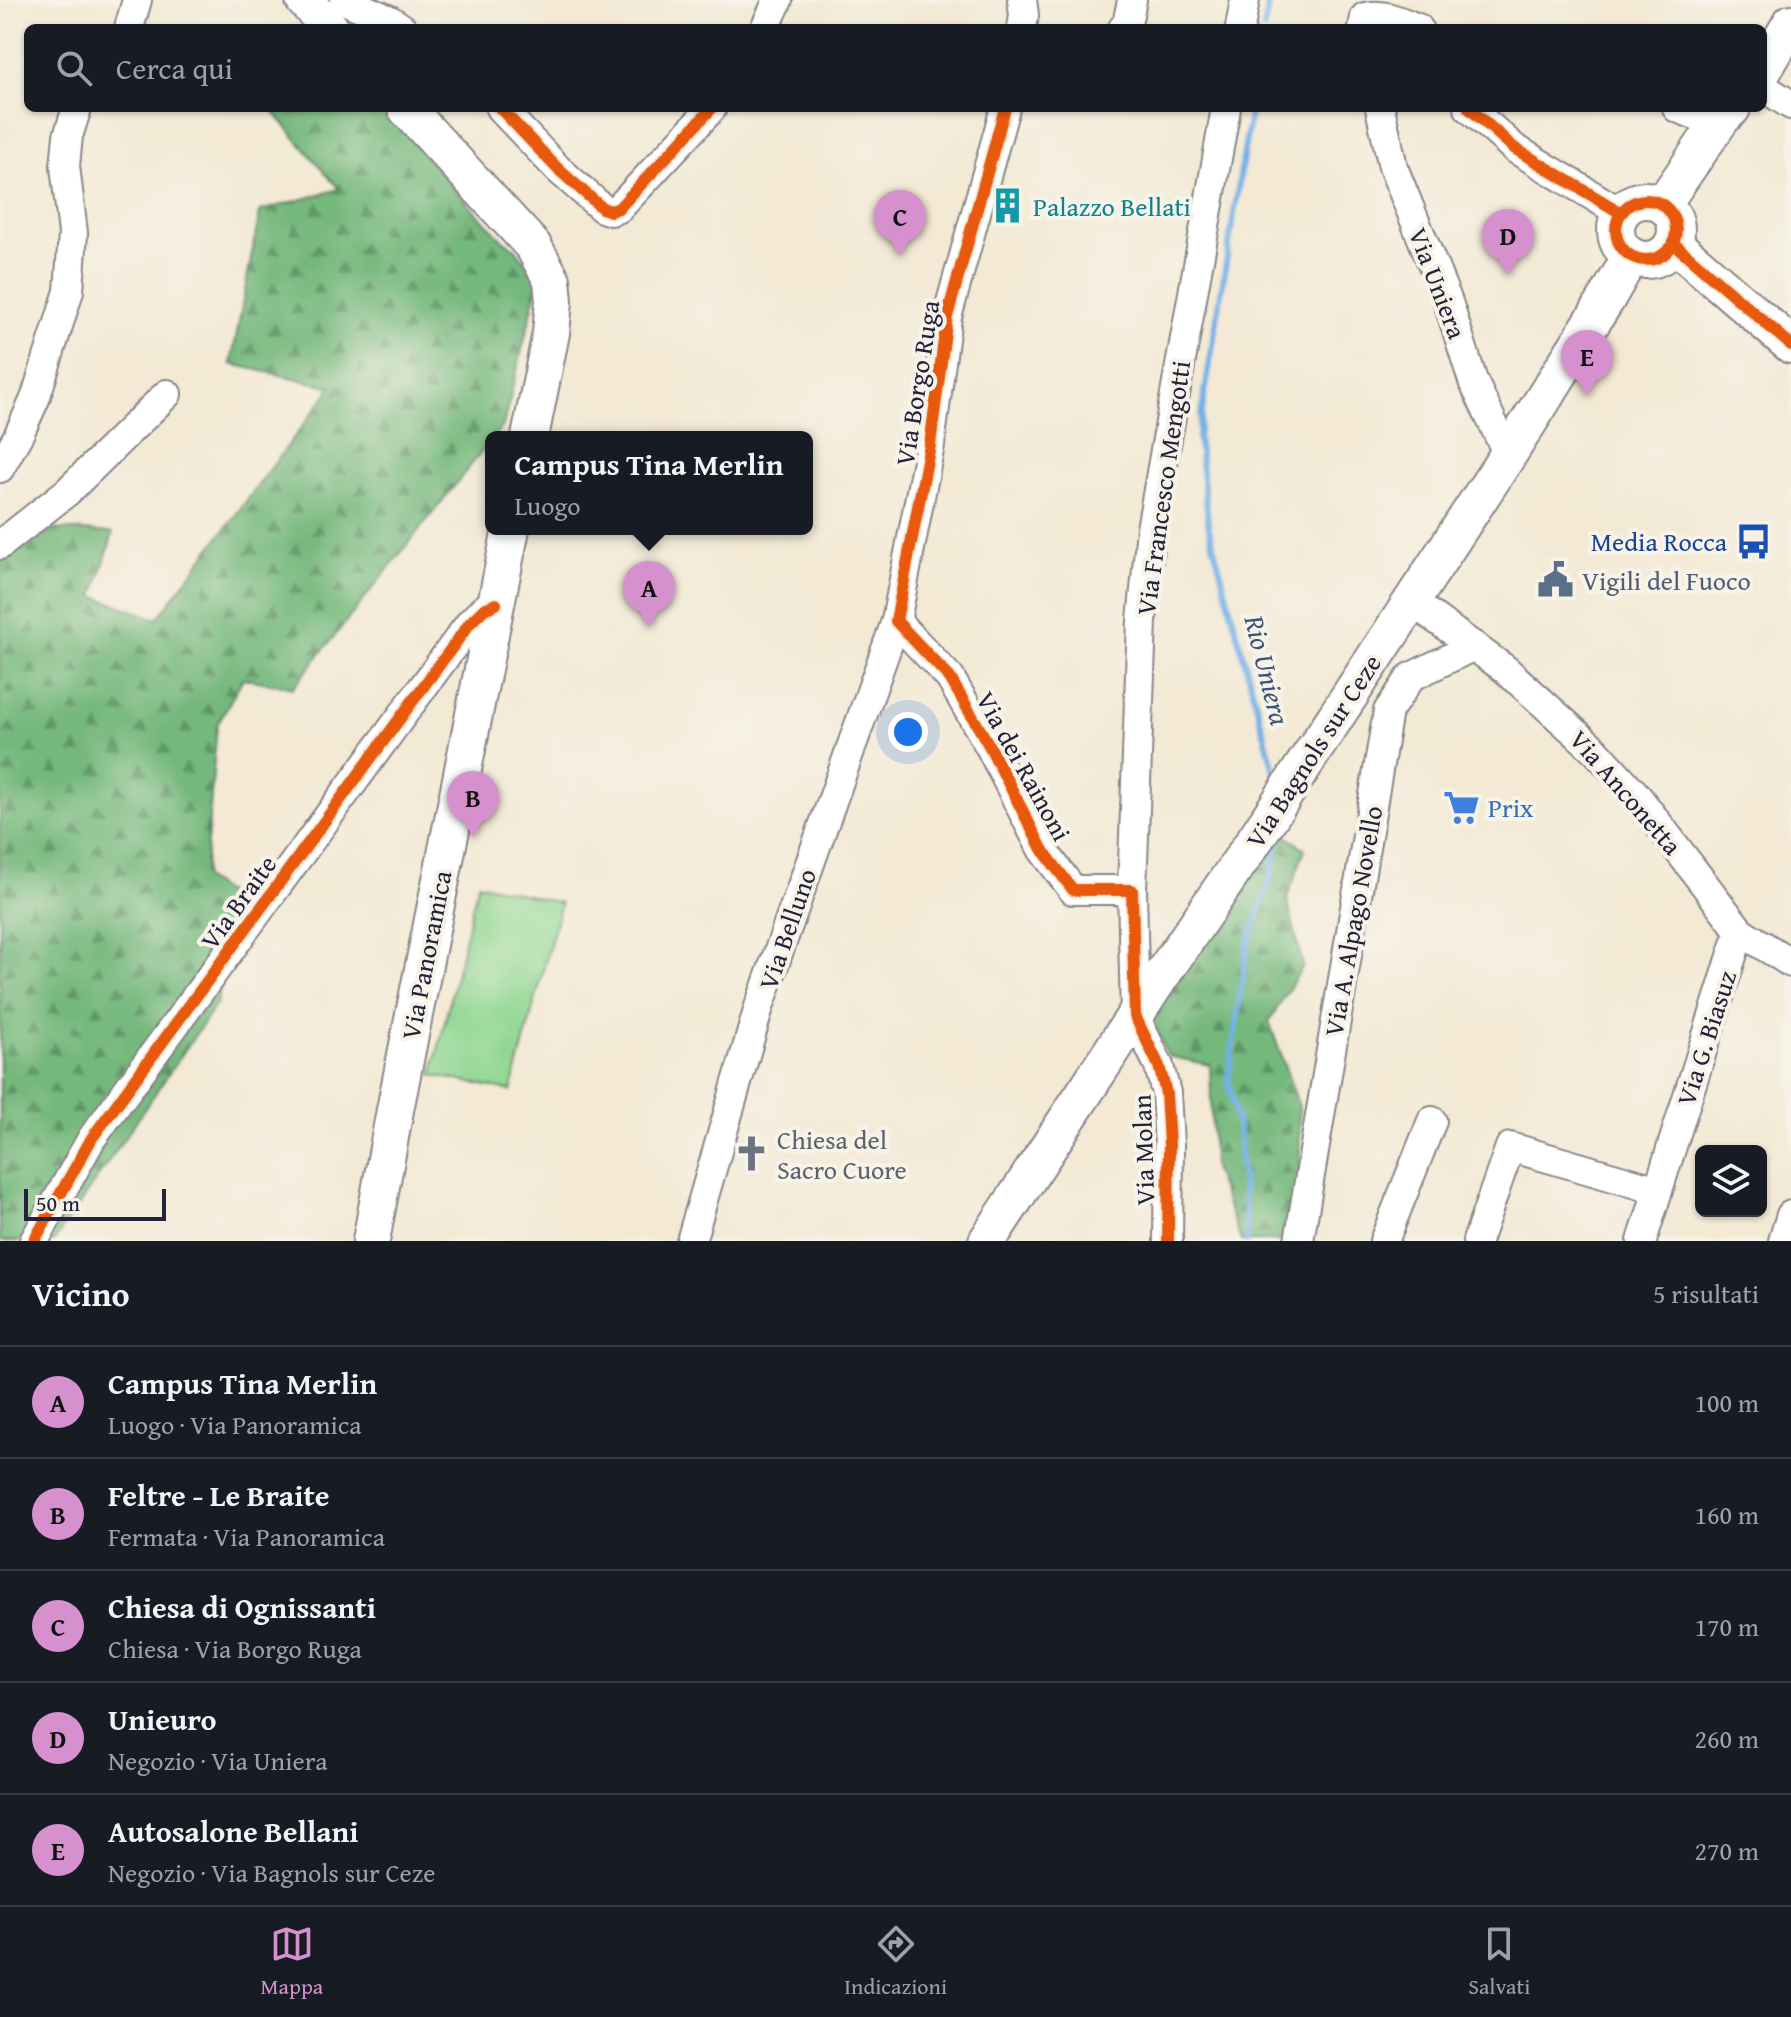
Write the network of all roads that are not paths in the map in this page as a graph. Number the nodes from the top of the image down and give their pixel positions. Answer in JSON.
{"nodes":[{"id":1,"x":137,"y":0,"type":"edge"},
{"id":2,"x":304,"y":0,"type":"edge"},
{"id":3,"x":344,"y":0,"type":"edge"},
{"id":4,"x":778,"y":0,"type":"edge"},
{"id":5,"x":1022,"y":0,"type":"edge"},
{"id":6,"x":1132,"y":0,"type":"edge"},
{"id":7,"x":1245,"y":0,"type":"edge"},
{"id":8,"x":1363,"y":18,"type":"edge"},
{"id":9,"x":1791,"y":23,"type":"edge"},
{"id":10,"x":130,"y":24,"type":"edge"},
{"id":11,"x":326,"y":24,"type":"edge"},
{"id":12,"x":395,"y":24,"type":"edge"},
{"id":13,"x":769,"y":24,"type":"edge"},
{"id":14,"x":1023,"y":24,"type":"edge"},
{"id":15,"x":1127,"y":24,"type":"edge"},
{"id":16,"x":1241,"y":24,"type":"edge"},
{"id":17,"x":1406,"y":24,"type":"edge"},
{"id":18,"x":1767,"y":64,"type":"edge"},
{"id":19,"x":1767,"y":90,"type":"edge"},
{"id":20,"x":1791,"y":105,"type":"edge"},
{"id":21,"x":76,"y":112,"type":"edge"},
{"id":22,"x":410,"y":112,"type":"edge"},
{"id":23,"x":504,"y":112,"type":"edge"},
{"id":24,"x":708,"y":112,"type":"edge"},
{"id":25,"x":1004,"y":112,"type":"edge"},
{"id":26,"x":1225,"y":112,"type":"edge"},
{"id":27,"x":1381,"y":112,"type":"edge"},
{"id":28,"x":1474,"y":112,"type":"edge"},
{"id":29,"x":1702,"y":112,"type":"edge"},
{"id":30,"x":1726,"y":116,"type":"edge"},
{"id":31,"x":1662,"y":205,"type":"junction"},
{"id":32,"x":1621,"y":213,"type":"junction"},
{"id":33,"x":1673,"y":243,"type":"junction"},
{"id":34,"x":1631,"y":256,"type":"junction"},
{"id":35,"x":1791,"y":345,"type":"edge"},
{"id":36,"x":167,"y":394,"type":"dead end"},
{"id":37,"x":531,"y":431,"type":"edge"},
{"id":38,"x":1508,"y":455,"type":"junction"},
{"id":39,"x":0,"y":468,"type":"edge"},
{"id":40,"x":510,"y":535,"type":"edge"},
{"id":41,"x":0,"y":545,"type":"edge"},
{"id":42,"x":1411,"y":601,"type":"junction"},
{"id":43,"x":496,"y":604,"type":"junction"},
{"id":44,"x":896,"y":621,"type":"junction"},
{"id":45,"x":1474,"y":646,"type":"junction"},
{"id":46,"x":1132,"y":890,"type":"junction"},
{"id":47,"x":1740,"y":931,"type":"junction"},
{"id":48,"x":1791,"y":963,"type":"edge"},
{"id":49,"x":1135,"y":1016,"type":"junction"},
{"id":50,"x":1432,"y":1121,"type":"dead end"},
{"id":51,"x":1658,"y":1190,"type":"junction"},
{"id":52,"x":1791,"y":1215,"type":"edge"},
{"id":53,"x":34,"y":1241,"type":"edge"},
{"id":54,"x":371,"y":1241,"type":"edge"},
{"id":55,"x":691,"y":1241,"type":"edge"},
{"id":56,"x":987,"y":1241,"type":"edge"},
{"id":57,"x":1168,"y":1241,"type":"edge"},
{"id":58,"x":1299,"y":1241,"type":"edge"},
{"id":59,"x":1384,"y":1241,"type":"edge"},
{"id":60,"x":1477,"y":1241,"type":"edge"},
{"id":61,"x":1642,"y":1241,"type":"edge"},
{"id":62,"x":1783,"y":1241,"type":"edge"}],
"edges":[{"from":1,"to":10,"type":"street"},
{"from":2,"to":11,"type":"main road"},
{"from":3,"to":12,"type":"street"},
{"from":4,"to":13,"type":"street"},
{"from":5,"to":14,"type":"street"},
{"from":6,"to":15,"type":"street"},
{"from":7,"to":16,"type":"street"},
{"from":8,"to":17,"type":"street"},
{"from":9,"to":18,"type":"main road"},
{"from":19,"to":20,"type":"street"},
{"from":21,"to":39,"type":"street"},
{"from":22,"to":37,"type":"main road"},
{"from":23,"to":24,"type":"street"},
{"from":25,"to":44,"type":"street","name":"Via Borgo Ruga"},
{"from":26,"to":46,"type":"street","name":"Via Francesco Mengotti"},
{"from":27,"to":38,"type":"street","name":"Via Uniera"},
{"from":28,"to":32,"type":"street"},
{"from":29,"to":30,"type":"street"},
{"from":30,"to":31,"type":"main road"},
{"from":31,"to":32,"type":"main road"},
{"from":31,"to":33,"type":"main road"},
{"from":32,"to":34,"type":"main road"},
{"from":33,"to":34,"type":"main road"},
{"from":33,"to":35,"type":"main road"},
{"from":34,"to":38,"type":"main road","name":"Via Bagnols sur Ceze"},
{"from":36,"to":41,"type":"street"},
{"from":38,"to":42,"type":"main road","name":"Via Bagnols sur Ceze"},
{"from":40,"to":43,"type":"main road","name":"Via Panoramica"},
{"from":42,"to":45,"type":"street","name":"Via Anconetta"},
{"from":42,"to":49,"type":"main road","name":"Via Bagnols sur Ceze"},
{"from":43,"to":53,"type":"street","name":"Via Braite"},
{"from":43,"to":54,"type":"main road","name":"Via Panoramica"},
{"from":44,"to":46,"type":"street","name":"Via dei Rainoni"},
{"from":44,"to":55,"type":"street","name":"Via Belluno"},
{"from":45,"to":47,"type":"street","name":"Via Anconetta"},
{"from":45,"to":58,"type":"street","name":"Via A. Alpago Novello"},
{"from":46,"to":49,"type":"street","name":"Via Francesco Mengotti"},
{"from":47,"to":48,"type":"street","name":"Via Anconetta"},
{"from":47,"to":51,"type":"street","name":"Via G. Biasuz"},
{"from":49,"to":56,"type":"main road","name":"Via Bagnols sur Ceze"},
{"from":49,"to":57,"type":"street","name":"Via Molan"},
{"from":50,"to":59,"type":"street"},
{"from":51,"to":60,"type":"street"},
{"from":51,"to":61,"type":"street","name":"Via G. Biasuz"},
{"from":52,"to":62,"type":"street"}]}
